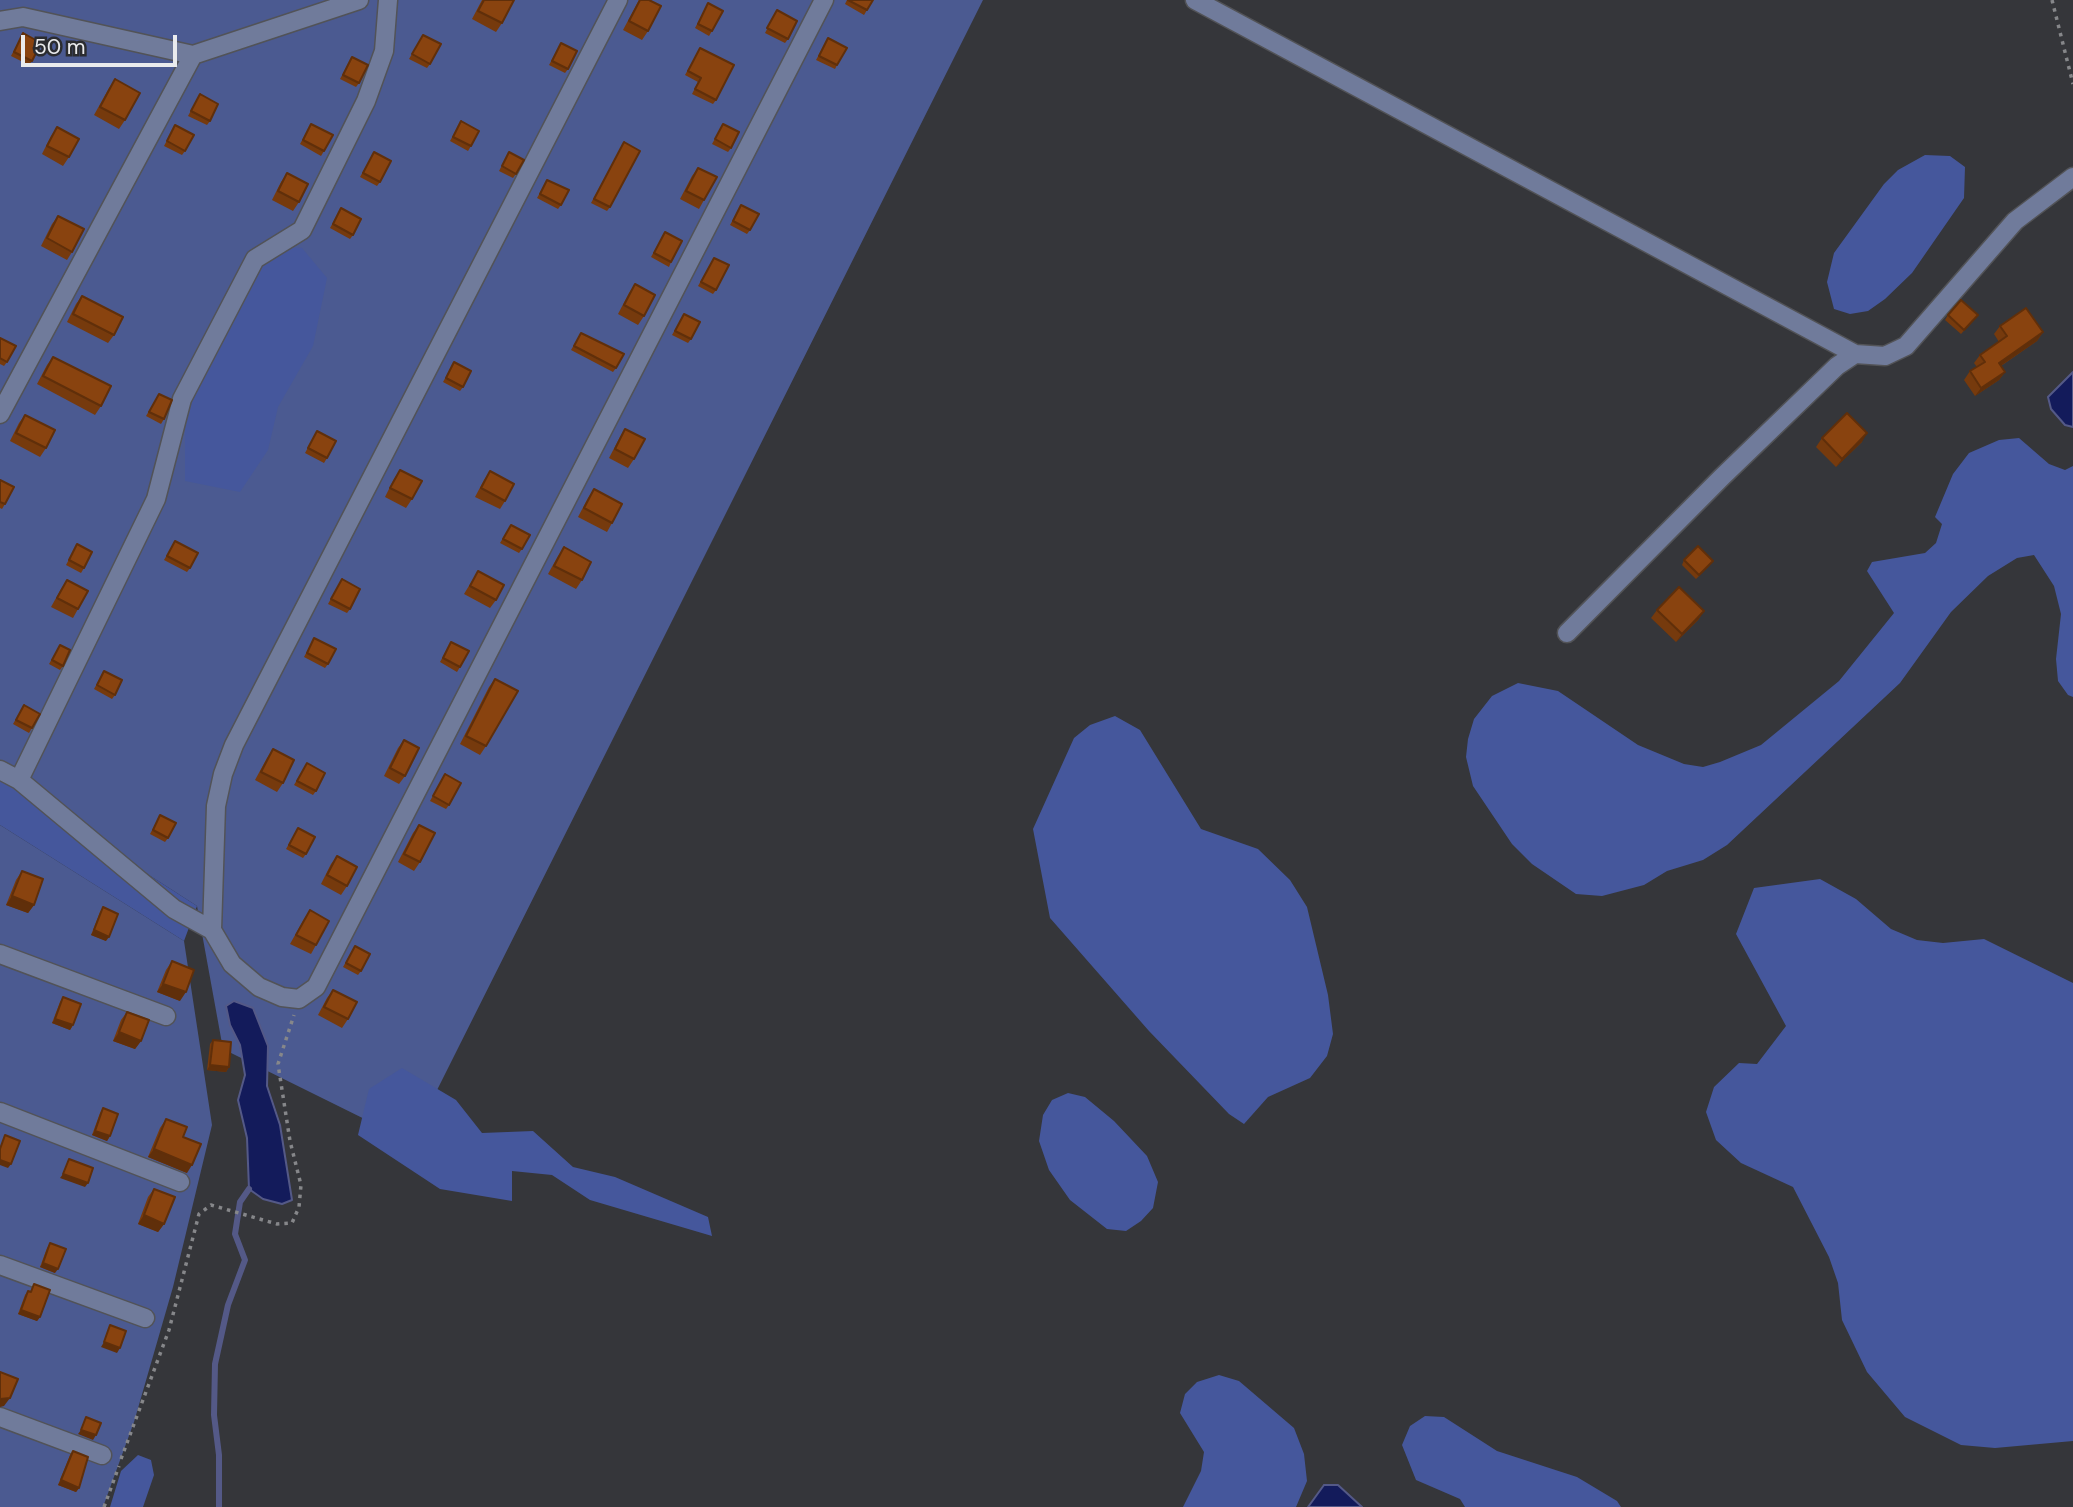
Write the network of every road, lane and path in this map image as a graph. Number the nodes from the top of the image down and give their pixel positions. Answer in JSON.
{"nodes":[{"id":1,"x":359,"y":0,"type":"edge"},
{"id":2,"x":388,"y":0,"type":"edge"},
{"id":3,"x":618,"y":0,"type":"edge"},
{"id":4,"x":824,"y":0,"type":"edge"},
{"id":5,"x":1195,"y":0,"type":"edge"},
{"id":6,"x":2052,"y":0,"type":"edge"},
{"id":7,"x":0,"y":21,"type":"edge"},
{"id":8,"x":193,"y":55,"type":"junction"},
{"id":9,"x":2073,"y":84,"type":"edge"},
{"id":10,"x":2073,"y":177,"type":"edge"},
{"id":11,"x":1855,"y":354,"type":"junction"},
{"id":12,"x":0,"y":414,"type":"edge"},
{"id":13,"x":1567,"y":633,"type":"dead end"},
{"id":14,"x":0,"y":770,"type":"edge"},
{"id":15,"x":19,"y":780,"type":"junction"},
{"id":16,"x":212,"y":930,"type":"junction"},
{"id":17,"x":0,"y":954,"type":"edge"},
{"id":18,"x":299,"y":999,"type":"junction"},
{"id":19,"x":166,"y":1016,"type":"dead end"},
{"id":20,"x":0,"y":1112,"type":"edge"},
{"id":21,"x":180,"y":1182,"type":"dead end"},
{"id":22,"x":0,"y":1265,"type":"edge"},
{"id":23,"x":145,"y":1318,"type":"dead end"},
{"id":24,"x":0,"y":1417,"type":"edge"},
{"id":25,"x":102,"y":1455,"type":"dead end"},
{"id":26,"x":104,"y":1507,"type":"edge"}],
"edges":[{"from":1,"to":8,"type":"street"},
{"from":2,"to":15,"type":"street"},
{"from":3,"to":16,"type":"street"},
{"from":4,"to":18,"type":"street"},
{"from":5,"to":11,"type":"street"},
{"from":6,"to":9,"type":"path"},
{"from":7,"to":8,"type":"street"},
{"from":8,"to":12,"type":"street"},
{"from":10,"to":11,"type":"street"},
{"from":11,"to":13,"type":"street"},
{"from":14,"to":15,"type":"street"},
{"from":15,"to":16,"type":"street"},
{"from":16,"to":18,"type":"street"},
{"from":17,"to":19,"type":"street"},
{"from":18,"to":26,"type":"path"},
{"from":20,"to":21,"type":"street"},
{"from":22,"to":23,"type":"street"},
{"from":24,"to":25,"type":"street"}]}
